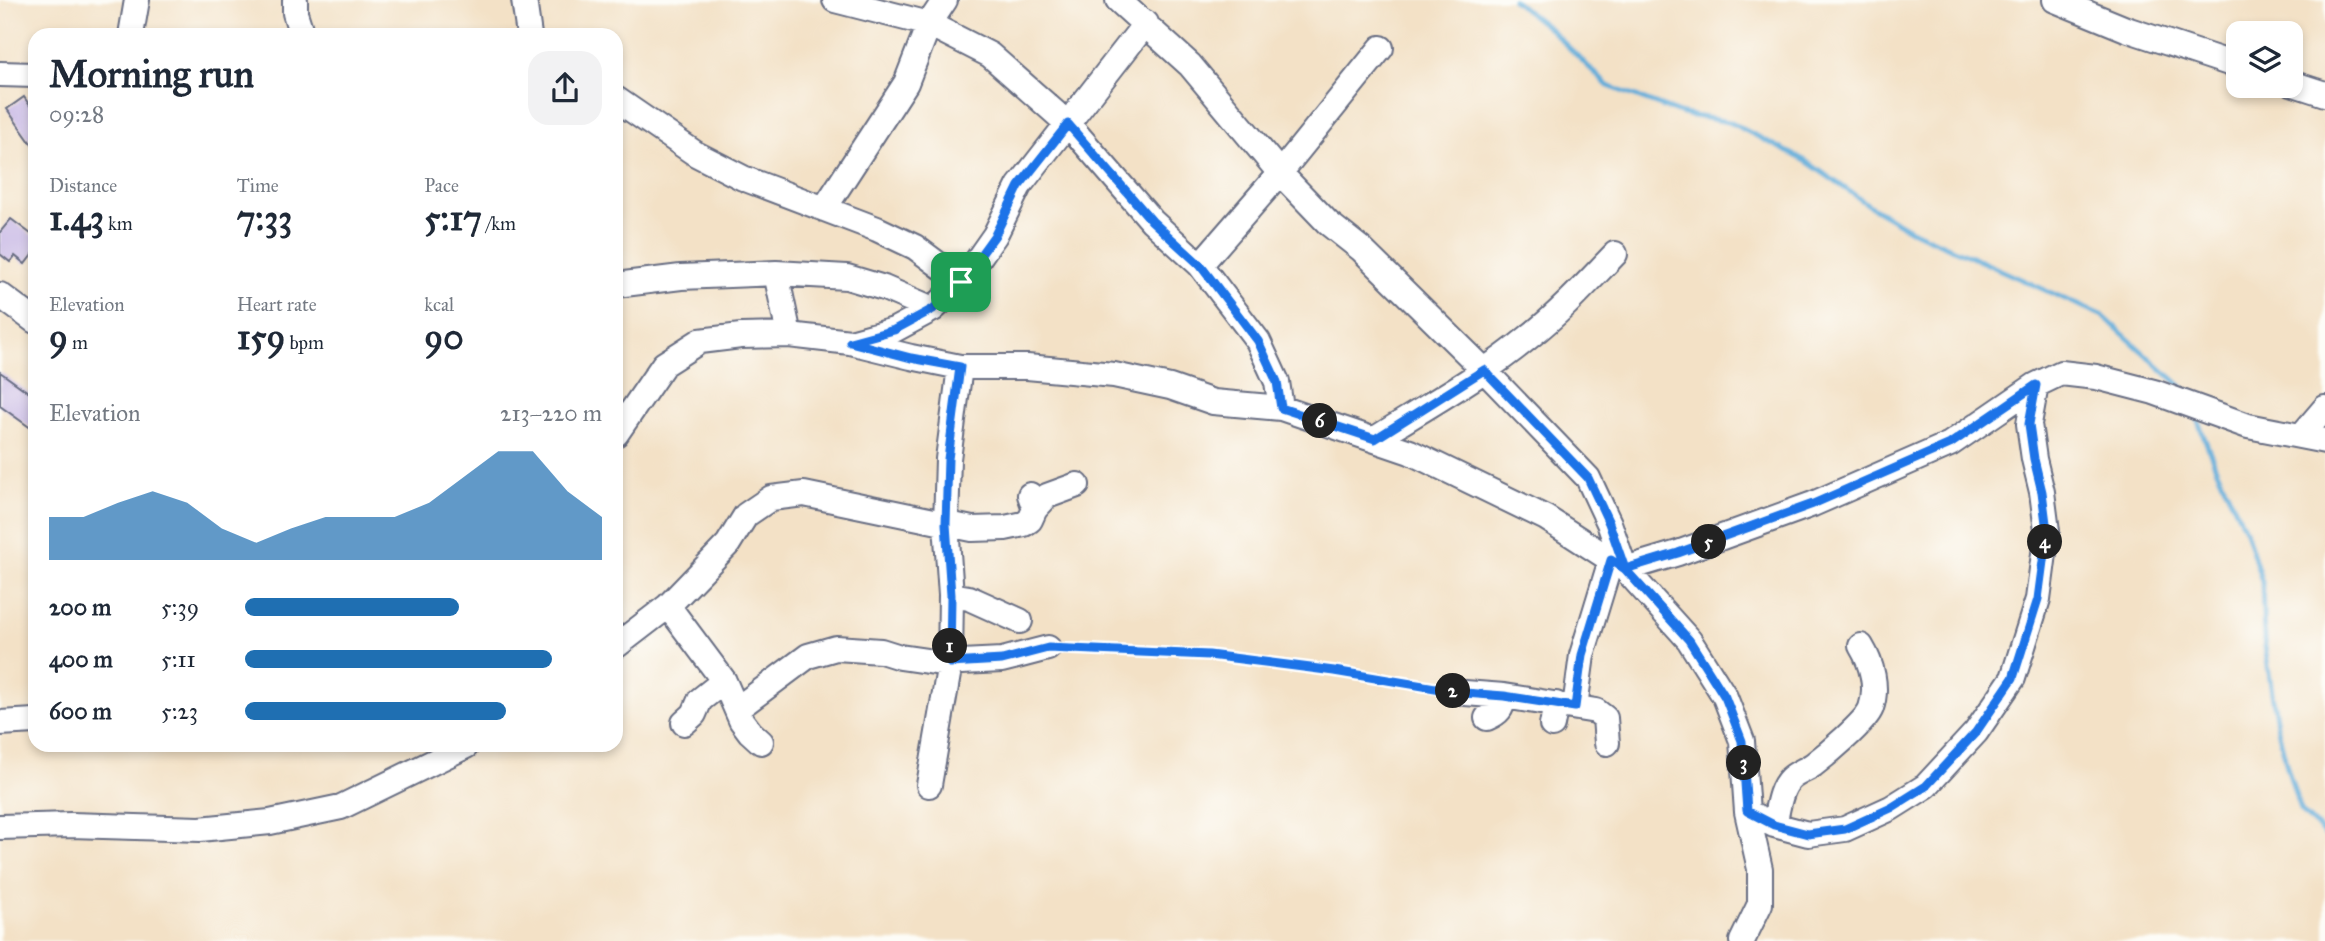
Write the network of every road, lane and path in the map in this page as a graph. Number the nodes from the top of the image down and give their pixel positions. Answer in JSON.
{"nodes":[{"id":1,"x":137,"y":0,"type":"edge"},
{"id":2,"x":295,"y":0,"type":"edge"},
{"id":3,"x":524,"y":0,"type":"edge"},
{"id":4,"x":835,"y":0,"type":"edge"},
{"id":5,"x":944,"y":0,"type":"edge"},
{"id":6,"x":1118,"y":0,"type":"edge"},
{"id":7,"x":2055,"y":0,"type":"edge"},
{"id":8,"x":1146,"y":23,"type":"junction"},
{"id":9,"x":929,"y":24,"type":"junction"},
{"id":10,"x":132,"y":28,"type":"edge"},
{"id":11,"x":300,"y":28,"type":"edge"},
{"id":12,"x":528,"y":28,"type":"edge"},
{"id":13,"x":1381,"y":48,"type":"dead end"},
{"id":14,"x":2226,"y":62,"type":"edge"},
{"id":15,"x":0,"y":74,"type":"edge"},
{"id":16,"x":28,"y":75,"type":"edge"},
{"id":17,"x":2303,"y":87,"type":"edge"},
{"id":18,"x":2325,"y":94,"type":"edge"},
{"id":19,"x":623,"y":104,"type":"edge"},
{"id":20,"x":1068,"y":124,"type":"junction"},
{"id":21,"x":1280,"y":173,"type":"junction"},
{"id":22,"x":824,"y":209,"type":"junction"},
{"id":23,"x":1615,"y":254,"type":"dead end"},
{"id":24,"x":1200,"y":265,"type":"junction"},
{"id":25,"x":776,"y":273,"type":"junction"},
{"id":26,"x":961,"y":282,"type":"junction"},
{"id":27,"x":623,"y":284,"type":"edge"},
{"id":28,"x":0,"y":295,"type":"edge"},
{"id":29,"x":933,"y":309,"type":"junction"},
{"id":30,"x":28,"y":316,"type":"edge"},
{"id":31,"x":789,"y":335,"type":"junction"},
{"id":32,"x":850,"y":342,"type":"junction"},
{"id":33,"x":960,"y":367,"type":"junction"},
{"id":34,"x":1484,"y":370,"type":"junction"},
{"id":35,"x":2036,"y":385,"type":"junction"},
{"id":36,"x":1281,"y":408,"type":"junction"},
{"id":37,"x":2325,"y":408,"type":"edge"},
{"id":38,"x":623,"y":425,"type":"edge"},
{"id":39,"x":2301,"y":436,"type":"junction"},
{"id":40,"x":1375,"y":439,"type":"junction"},
{"id":41,"x":2325,"y":441,"type":"edge"},
{"id":42,"x":1077,"y":485,"type":"dead end"},
{"id":43,"x":946,"y":524,"type":"junction"},
{"id":44,"x":1618,"y":565,"type":"junction"},
{"id":45,"x":951,"y":595,"type":"junction"},
{"id":46,"x":667,"y":606,"type":"junction"},
{"id":47,"x":1020,"y":621,"type":"dead end"},
{"id":48,"x":623,"y":641,"type":"edge"},
{"id":49,"x":1861,"y":646,"type":"dead end"},
{"id":50,"x":1048,"y":648,"type":"joint"},
{"id":51,"x":950,"y":663,"type":"junction"},
{"id":52,"x":724,"y":681,"type":"junction"},
{"id":53,"x":1465,"y":693,"type":"joint"},
{"id":54,"x":1504,"y":696,"type":"junction"},
{"id":55,"x":737,"y":709,"type":"junction"},
{"id":56,"x":1561,"y":712,"type":"junction"},
{"id":57,"x":1487,"y":718,"type":"dead end"},
{"id":58,"x":28,"y":722,"type":"edge"},
{"id":59,"x":0,"y":723,"type":"edge"},
{"id":60,"x":684,"y":723,"type":"dead end"},
{"id":61,"x":761,"y":741,"type":"dead end"},
{"id":62,"x":1607,"y":743,"type":"dead end"},
{"id":63,"x":454,"y":752,"type":"edge"},
{"id":64,"x":929,"y":785,"type":"dead end"},
{"id":65,"x":1747,"y":811,"type":"junction"},
{"id":66,"x":1774,"y":825,"type":"junction"},
{"id":67,"x":0,"y":827,"type":"edge"},
{"id":68,"x":1742,"y":941,"type":"edge"}],
"edges":[{"from":1,"to":10,"type":"street"},
{"from":2,"to":11,"type":"street"},
{"from":3,"to":12,"type":"street"},
{"from":4,"to":9,"type":"street"},
{"from":5,"to":9,"type":"street"},
{"from":6,"to":8,"type":"street"},
{"from":7,"to":14,"type":"street"},
{"from":8,"to":20,"type":"street"},
{"from":8,"to":21,"type":"street"},
{"from":9,"to":20,"type":"street"},
{"from":9,"to":22,"type":"street"},
{"from":13,"to":21,"type":"street"},
{"from":15,"to":16,"type":"street"},
{"from":17,"to":18,"type":"street"},
{"from":19,"to":22,"type":"street"},
{"from":20,"to":24,"type":"street"},
{"from":20,"to":26,"type":"street"},
{"from":21,"to":24,"type":"street"},
{"from":21,"to":34,"type":"street"},
{"from":22,"to":26,"type":"street"},
{"from":23,"to":34,"type":"street"},
{"from":24,"to":36,"type":"street"},
{"from":25,"to":27,"type":"street"},
{"from":25,"to":29,"type":"street"},
{"from":25,"to":31,"type":"street"},
{"from":26,"to":29,"type":"street"},
{"from":28,"to":30,"type":"street"},
{"from":29,"to":32,"type":"street"},
{"from":31,"to":32,"type":"street"},
{"from":31,"to":38,"type":"street"},
{"from":32,"to":33,"type":"street"},
{"from":33,"to":36,"type":"street"},
{"from":33,"to":43,"type":"street"},
{"from":34,"to":40,"type":"street"},
{"from":34,"to":44,"type":"street"},
{"from":35,"to":39,"type":"street"},
{"from":35,"to":44,"type":"street"},
{"from":35,"to":66,"type":"street"},
{"from":36,"to":40,"type":"street"},
{"from":37,"to":39,"type":"street"},
{"from":39,"to":41,"type":"street"},
{"from":40,"to":44,"type":"street"},
{"from":42,"to":43,"type":"street"},
{"from":43,"to":45,"type":"street"},
{"from":43,"to":46,"type":"street"},
{"from":44,"to":56,"type":"street"},
{"from":44,"to":65,"type":"street"},
{"from":45,"to":47,"type":"street"},
{"from":45,"to":51,"type":"street"},
{"from":46,"to":48,"type":"street"},
{"from":46,"to":52,"type":"street"},
{"from":49,"to":66,"type":"street"},
{"from":50,"to":51,"type":"street"},
{"from":50,"to":53,"type":"path"},
{"from":51,"to":55,"type":"street"},
{"from":51,"to":64,"type":"street"},
{"from":52,"to":55,"type":"street"},
{"from":52,"to":60,"type":"street"},
{"from":53,"to":54,"type":"street"},
{"from":54,"to":56,"type":"street"},
{"from":54,"to":57,"type":"street"},
{"from":55,"to":61,"type":"street"},
{"from":56,"to":62,"type":"street"},
{"from":58,"to":59,"type":"street"},
{"from":63,"to":67,"type":"street"},
{"from":65,"to":66,"type":"street"},
{"from":65,"to":68,"type":"street"}]}
